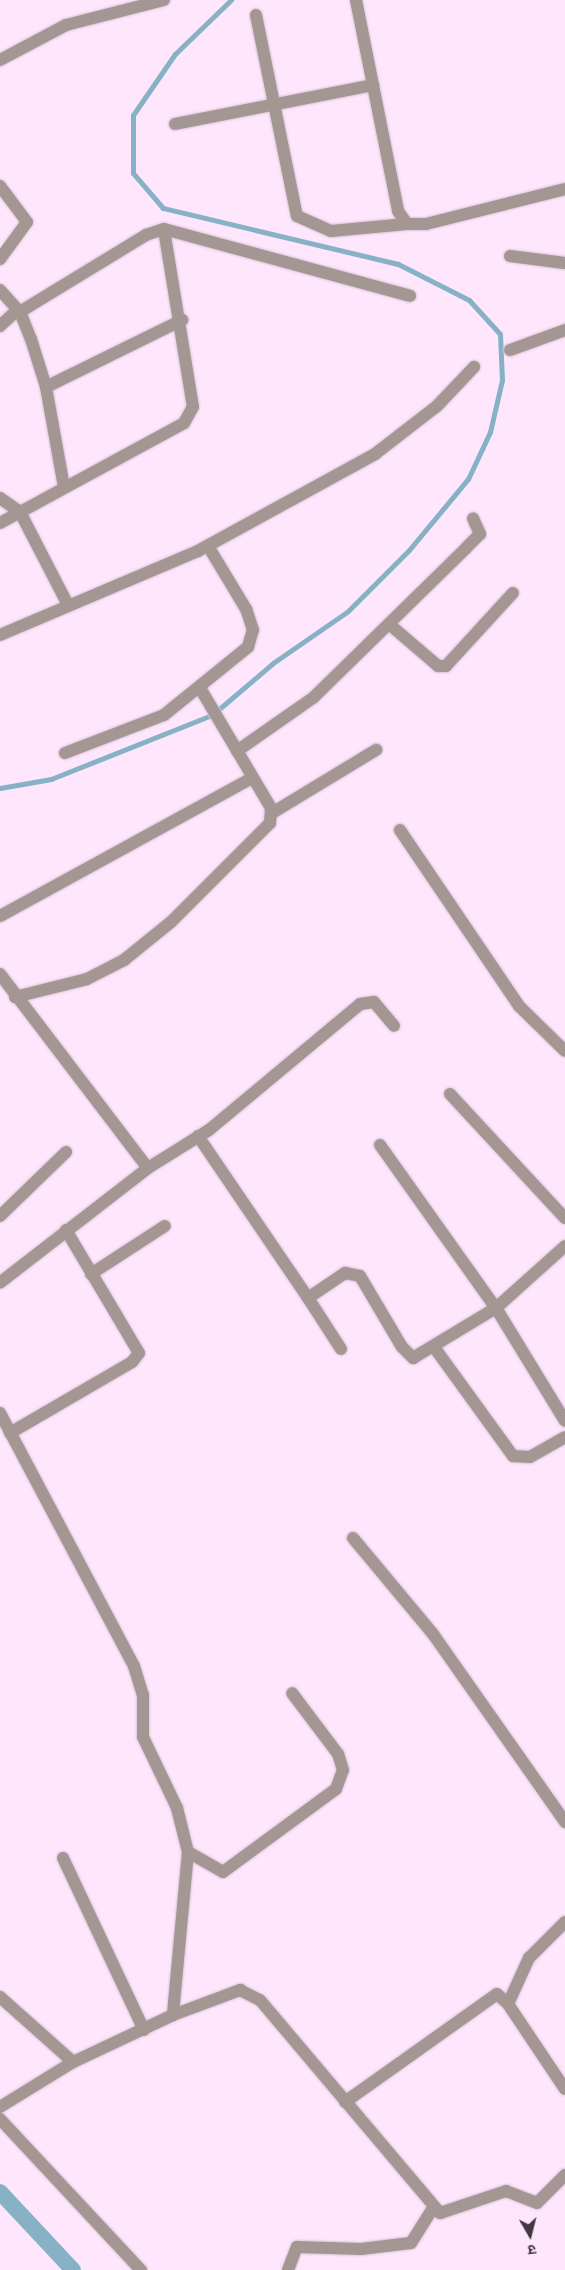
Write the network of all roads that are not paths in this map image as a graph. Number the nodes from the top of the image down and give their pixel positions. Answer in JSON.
{"nodes":[{"id":1,"x":164,"y":0,"type":"edge"},
{"id":2,"x":356,"y":0,"type":"edge"},
{"id":3,"x":256,"y":15,"type":"dead end"},
{"id":4,"x":0,"y":60,"type":"edge"},
{"id":5,"x":373,"y":85,"type":"junction"},
{"id":6,"x":274,"y":105,"type":"junction"},
{"id":7,"x":175,"y":124,"type":"dead end"},
{"id":8,"x":0,"y":186,"type":"edge"},
{"id":9,"x":565,"y":189,"type":"edge"},
{"id":10,"x":407,"y":224,"type":"junction"},
{"id":11,"x":164,"y":229,"type":"junction"},
{"id":12,"x":510,"y":256,"type":"dead end"},
{"id":13,"x":0,"y":259,"type":"edge"},
{"id":14,"x":565,"y":263,"type":"edge"},
{"id":15,"x":0,"y":290,"type":"edge"},
{"id":16,"x":410,"y":296,"type":"dead end"},
{"id":17,"x":19,"y":311,"type":"junction"},
{"id":18,"x":182,"y":320,"type":"junction"},
{"id":19,"x":0,"y":326,"type":"edge"},
{"id":20,"x":565,"y":330,"type":"edge"},
{"id":21,"x":510,"y":350,"type":"dead end"},
{"id":22,"x":474,"y":367,"type":"dead end"},
{"id":23,"x":46,"y":387,"type":"junction"},
{"id":24,"x":64,"y":487,"type":"junction"},
{"id":25,"x":0,"y":498,"type":"edge"},
{"id":26,"x":20,"y":512,"type":"junction"},
{"id":27,"x":473,"y":518,"type":"dead end"},
{"id":28,"x":0,"y":523,"type":"edge"},
{"id":29,"x":208,"y":546,"type":"junction"},
{"id":30,"x":513,"y":592,"type":"dead end"},
{"id":31,"x":68,"y":604,"type":"junction"},
{"id":32,"x":389,"y":624,"type":"junction"},
{"id":33,"x":0,"y":635,"type":"edge"},
{"id":34,"x":202,"y":691,"type":"junction"},
{"id":35,"x":376,"y":750,"type":"dead end"},
{"id":36,"x":237,"y":751,"type":"junction"},
{"id":37,"x":65,"y":753,"type":"dead end"},
{"id":38,"x":252,"y":778,"type":"junction"},
{"id":39,"x":272,"y":814,"type":"junction"},
{"id":40,"x":400,"y":830,"type":"dead end"},
{"id":41,"x":0,"y":916,"type":"edge"},
{"id":42,"x":0,"y":974,"type":"edge"},
{"id":43,"x":15,"y":997,"type":"junction"},
{"id":44,"x":394,"y":1026,"type":"dead end"},
{"id":45,"x":565,"y":1051,"type":"edge"},
{"id":46,"x":450,"y":1094,"type":"dead end"},
{"id":47,"x":198,"y":1136,"type":"junction"},
{"id":48,"x":380,"y":1145,"type":"dead end"},
{"id":49,"x":66,"y":1152,"type":"dead end"},
{"id":50,"x":148,"y":1168,"type":"junction"},
{"id":51,"x":0,"y":1216,"type":"edge"},
{"id":52,"x":565,"y":1218,"type":"edge"},
{"id":53,"x":165,"y":1226,"type":"dead end"},
{"id":54,"x":66,"y":1230,"type":"junction"},
{"id":55,"x":565,"y":1246,"type":"edge"},
{"id":56,"x":91,"y":1274,"type":"junction"},
{"id":57,"x":0,"y":1283,"type":"edge"},
{"id":58,"x":308,"y":1298,"type":"junction"},
{"id":59,"x":496,"y":1308,"type":"junction"},
{"id":60,"x":434,"y":1347,"type":"junction"},
{"id":61,"x":341,"y":1349,"type":"dead end"},
{"id":62,"x":0,"y":1413,"type":"edge"},
{"id":63,"x":565,"y":1421,"type":"edge"},
{"id":64,"x":10,"y":1433,"type":"junction"},
{"id":65,"x":565,"y":1437,"type":"edge"},
{"id":66,"x":353,"y":1538,"type":"dead end"},
{"id":67,"x":292,"y":1693,"type":"dead end"},
{"id":68,"x":565,"y":1822,"type":"edge"},
{"id":69,"x":188,"y":1852,"type":"junction"},
{"id":70,"x":63,"y":1858,"type":"dead end"},
{"id":71,"x":565,"y":1922,"type":"edge"},
{"id":72,"x":0,"y":1997,"type":"edge"},
{"id":73,"x":508,"y":2004,"type":"junction"},
{"id":74,"x":173,"y":2015,"type":"junction"},
{"id":75,"x":144,"y":2030,"type":"junction"},
{"id":76,"x":72,"y":2062,"type":"junction"},
{"id":77,"x":565,"y":2089,"type":"edge"},
{"id":78,"x":345,"y":2102,"type":"junction"},
{"id":79,"x":0,"y":2107,"type":"edge"},
{"id":80,"x":0,"y":2119,"type":"edge"},
{"id":81,"x":565,"y":2175,"type":"edge"},
{"id":82,"x":433,"y":2208,"type":"junction"},
{"id":83,"x":141,"y":2270,"type":"edge"},
{"id":84,"x":288,"y":2270,"type":"edge"}],
"edges":[{"from":1,"to":4,"type":"street"},
{"from":2,"to":5,"type":"street"},
{"from":3,"to":6,"type":"street"},
{"from":5,"to":6,"type":"street"},
{"from":5,"to":10,"type":"street"},
{"from":6,"to":7,"type":"street"},
{"from":6,"to":10,"type":"street"},
{"from":8,"to":13,"type":"street"},
{"from":9,"to":10,"type":"street"},
{"from":11,"to":16,"type":"street"},
{"from":11,"to":17,"type":"street"},
{"from":11,"to":18,"type":"street"},
{"from":12,"to":14,"type":"street"},
{"from":15,"to":17,"type":"street"},
{"from":17,"to":19,"type":"street"},
{"from":17,"to":23,"type":"street"},
{"from":18,"to":23,"type":"street"},
{"from":18,"to":24,"type":"street"},
{"from":20,"to":21,"type":"street"},
{"from":22,"to":29,"type":"street"},
{"from":23,"to":24,"type":"street"},
{"from":24,"to":26,"type":"street"},
{"from":25,"to":26,"type":"street"},
{"from":26,"to":28,"type":"street"},
{"from":26,"to":31,"type":"street"},
{"from":27,"to":32,"type":"street"},
{"from":29,"to":31,"type":"street"},
{"from":29,"to":34,"type":"street"},
{"from":30,"to":32,"type":"street"},
{"from":31,"to":33,"type":"street"},
{"from":32,"to":36,"type":"street"},
{"from":34,"to":36,"type":"street"},
{"from":34,"to":37,"type":"street"},
{"from":35,"to":39,"type":"street"},
{"from":36,"to":38,"type":"street"},
{"from":38,"to":39,"type":"street"},
{"from":38,"to":41,"type":"street"},
{"from":39,"to":43,"type":"street"},
{"from":40,"to":45,"type":"street"},
{"from":42,"to":43,"type":"street"},
{"from":43,"to":50,"type":"street"},
{"from":44,"to":47,"type":"street"},
{"from":46,"to":52,"type":"street"},
{"from":47,"to":50,"type":"street"},
{"from":47,"to":58,"type":"street"},
{"from":48,"to":59,"type":"street"},
{"from":49,"to":51,"type":"street"},
{"from":50,"to":54,"type":"street"},
{"from":53,"to":56,"type":"street"},
{"from":54,"to":56,"type":"street"},
{"from":54,"to":57,"type":"street"},
{"from":55,"to":59,"type":"street"},
{"from":56,"to":64,"type":"street"},
{"from":58,"to":60,"type":"street"},
{"from":58,"to":61,"type":"street"},
{"from":59,"to":60,"type":"street"},
{"from":59,"to":63,"type":"street"},
{"from":60,"to":65,"type":"street"},
{"from":62,"to":64,"type":"street"},
{"from":64,"to":69,"type":"street"},
{"from":66,"to":68,"type":"street"},
{"from":67,"to":69,"type":"street"},
{"from":69,"to":74,"type":"street"},
{"from":70,"to":75,"type":"street"},
{"from":71,"to":73,"type":"street"},
{"from":72,"to":76,"type":"street"},
{"from":73,"to":77,"type":"street"},
{"from":73,"to":78,"type":"street"},
{"from":74,"to":75,"type":"street"},
{"from":74,"to":78,"type":"street"},
{"from":75,"to":76,"type":"street"},
{"from":76,"to":79,"type":"street"},
{"from":78,"to":82,"type":"street"},
{"from":80,"to":83,"type":"street"},
{"from":81,"to":82,"type":"street"},
{"from":82,"to":84,"type":"street"}]}
